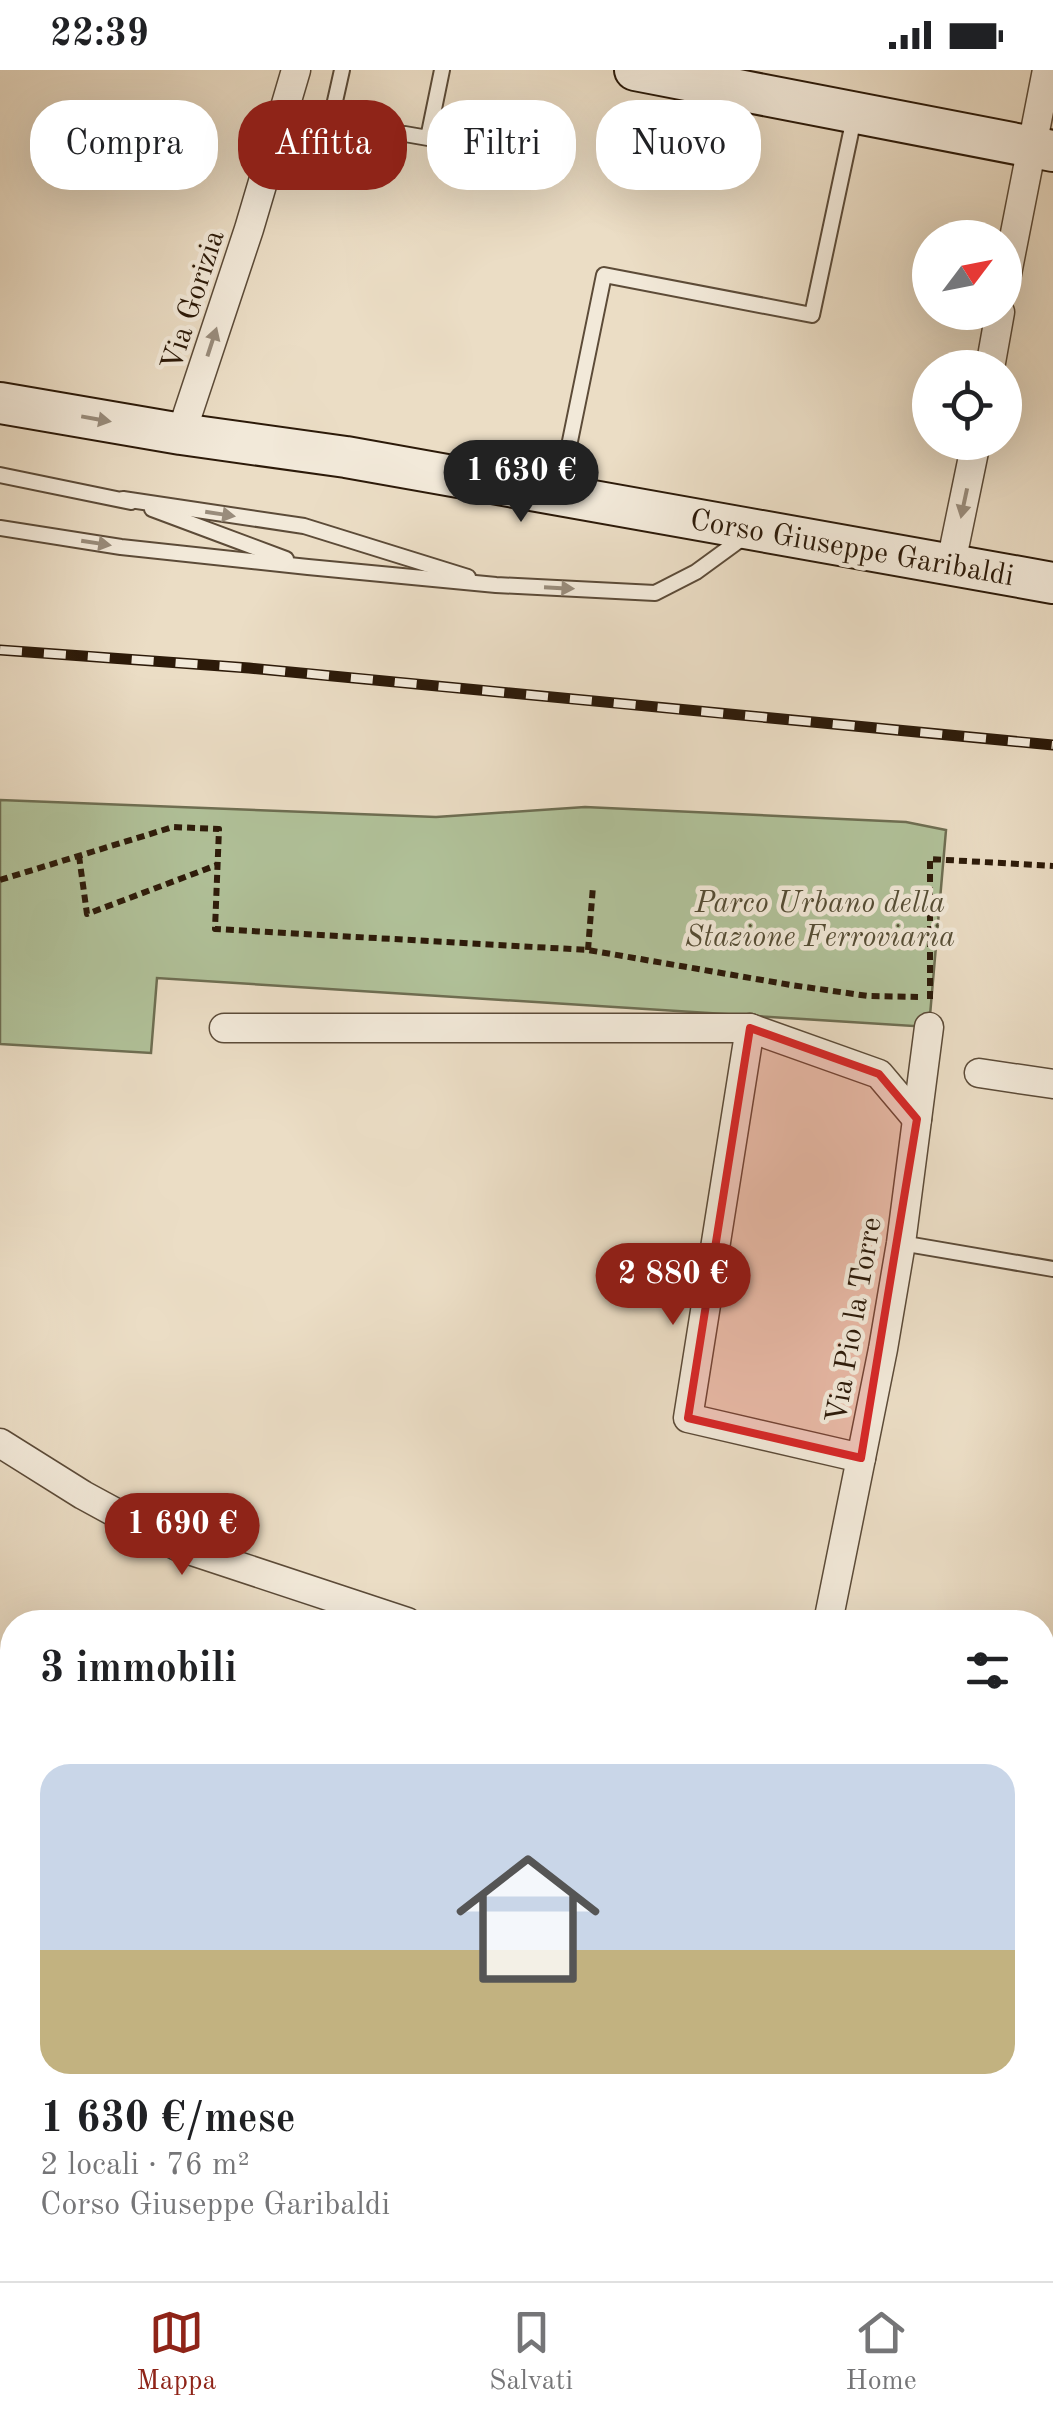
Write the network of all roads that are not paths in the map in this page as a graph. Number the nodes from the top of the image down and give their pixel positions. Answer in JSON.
{"nodes":[{"id":1,"x":296,"y":70,"type":"edge"},
{"id":2,"x":342,"y":70,"type":"edge"},
{"id":3,"x":442,"y":70,"type":"edge"},
{"id":4,"x":1046,"y":70,"type":"edge"},
{"id":5,"x":644,"y":71,"type":"edge"},
{"id":6,"x":335,"y":100,"type":"edge"},
{"id":7,"x":855,"y":114,"type":"junction"},
{"id":8,"x":407,"y":134,"type":"edge"},
{"id":9,"x":1042,"y":149,"type":"edge"},
{"id":10,"x":1022,"y":222,"type":"edge"},
{"id":11,"x":0,"y":403,"type":"edge"},
{"id":12,"x":182,"y":434,"type":"junction"},
{"id":13,"x":972,"y":460,"type":"edge"},
{"id":14,"x":0,"y":475,"type":"edge"},
{"id":15,"x":558,"y":496,"type":"junction"},
{"id":16,"x":124,"y":499,"type":"junction"},
{"id":17,"x":0,"y":528,"type":"edge"},
{"id":18,"x":752,"y":531,"type":"junction"},
{"id":19,"x":951,"y":562,"type":"junction"},
{"id":20,"x":308,"y":567,"type":"junction"},
{"id":21,"x":1053,"y":582,"type":"edge"},
{"id":22,"x":496,"y":585,"type":"junction"},
{"id":23,"x":929,"y":1027,"type":"dead end"},
{"id":24,"x":224,"y":1028,"type":"dead end"},
{"id":25,"x":750,"y":1028,"type":"junction"},
{"id":26,"x":979,"y":1073,"type":"dead end"},
{"id":27,"x":1053,"y":1084,"type":"edge"},
{"id":28,"x":918,"y":1119,"type":"junction"},
{"id":29,"x":901,"y":1243,"type":"junction"},
{"id":30,"x":1053,"y":1269,"type":"edge"},
{"id":31,"x":0,"y":1443,"type":"edge"},
{"id":32,"x":861,"y":1458,"type":"junction"},
{"id":33,"x":371,"y":1610,"type":"edge"},
{"id":34,"x":830,"y":1610,"type":"edge"}],
"edges":[{"from":12,"to":1,"type":"street","name":"Via Gorizia","one_way":true},
{"from":2,"to":6,"type":"lane"},
{"from":3,"to":8,"type":"lane"},
{"from":4,"to":9,"type":"street"},
{"from":5,"to":7,"type":"main road"},
{"from":7,"to":9,"type":"main road"},
{"from":7,"to":15,"type":"lane"},
{"from":9,"to":10,"type":"street"},
{"from":11,"to":12,"type":"main road","name":"Corso Giuseppe Garibaldi","one_way":true},
{"from":12,"to":15,"type":"main road","name":"Corso Giuseppe Garibaldi"},
{"from":13,"to":19,"type":"street","one_way":true},
{"from":14,"to":16,"type":"lane"},
{"from":15,"to":18,"type":"main road","name":"Corso Giuseppe Garibaldi"},
{"from":16,"to":20,"type":"lane"},
{"from":16,"to":22,"type":"lane","one_way":true},
{"from":17,"to":20,"type":"lane","one_way":true},
{"from":18,"to":19,"type":"main road","name":"Corso Giuseppe Garibaldi"},
{"from":22,"to":18,"type":"lane","one_way":true},
{"from":19,"to":21,"type":"main road","name":"Corso Giuseppe Garibaldi"},
{"from":20,"to":22,"type":"lane"},
{"from":23,"to":28,"type":"street","name":"Via Pio la Torre"},
{"from":24,"to":25,"type":"street"},
{"from":25,"to":28,"type":"street"},
{"from":25,"to":32,"type":"street"},
{"from":26,"to":27,"type":"street"},
{"from":28,"to":29,"type":"street","name":"Via Pio la Torre"},
{"from":29,"to":30,"type":"lane"},
{"from":29,"to":32,"type":"street","name":"Via Pio la Torre"},
{"from":31,"to":33,"type":"street"},
{"from":32,"to":34,"type":"street","name":"Via Pio la Torre"}]}
